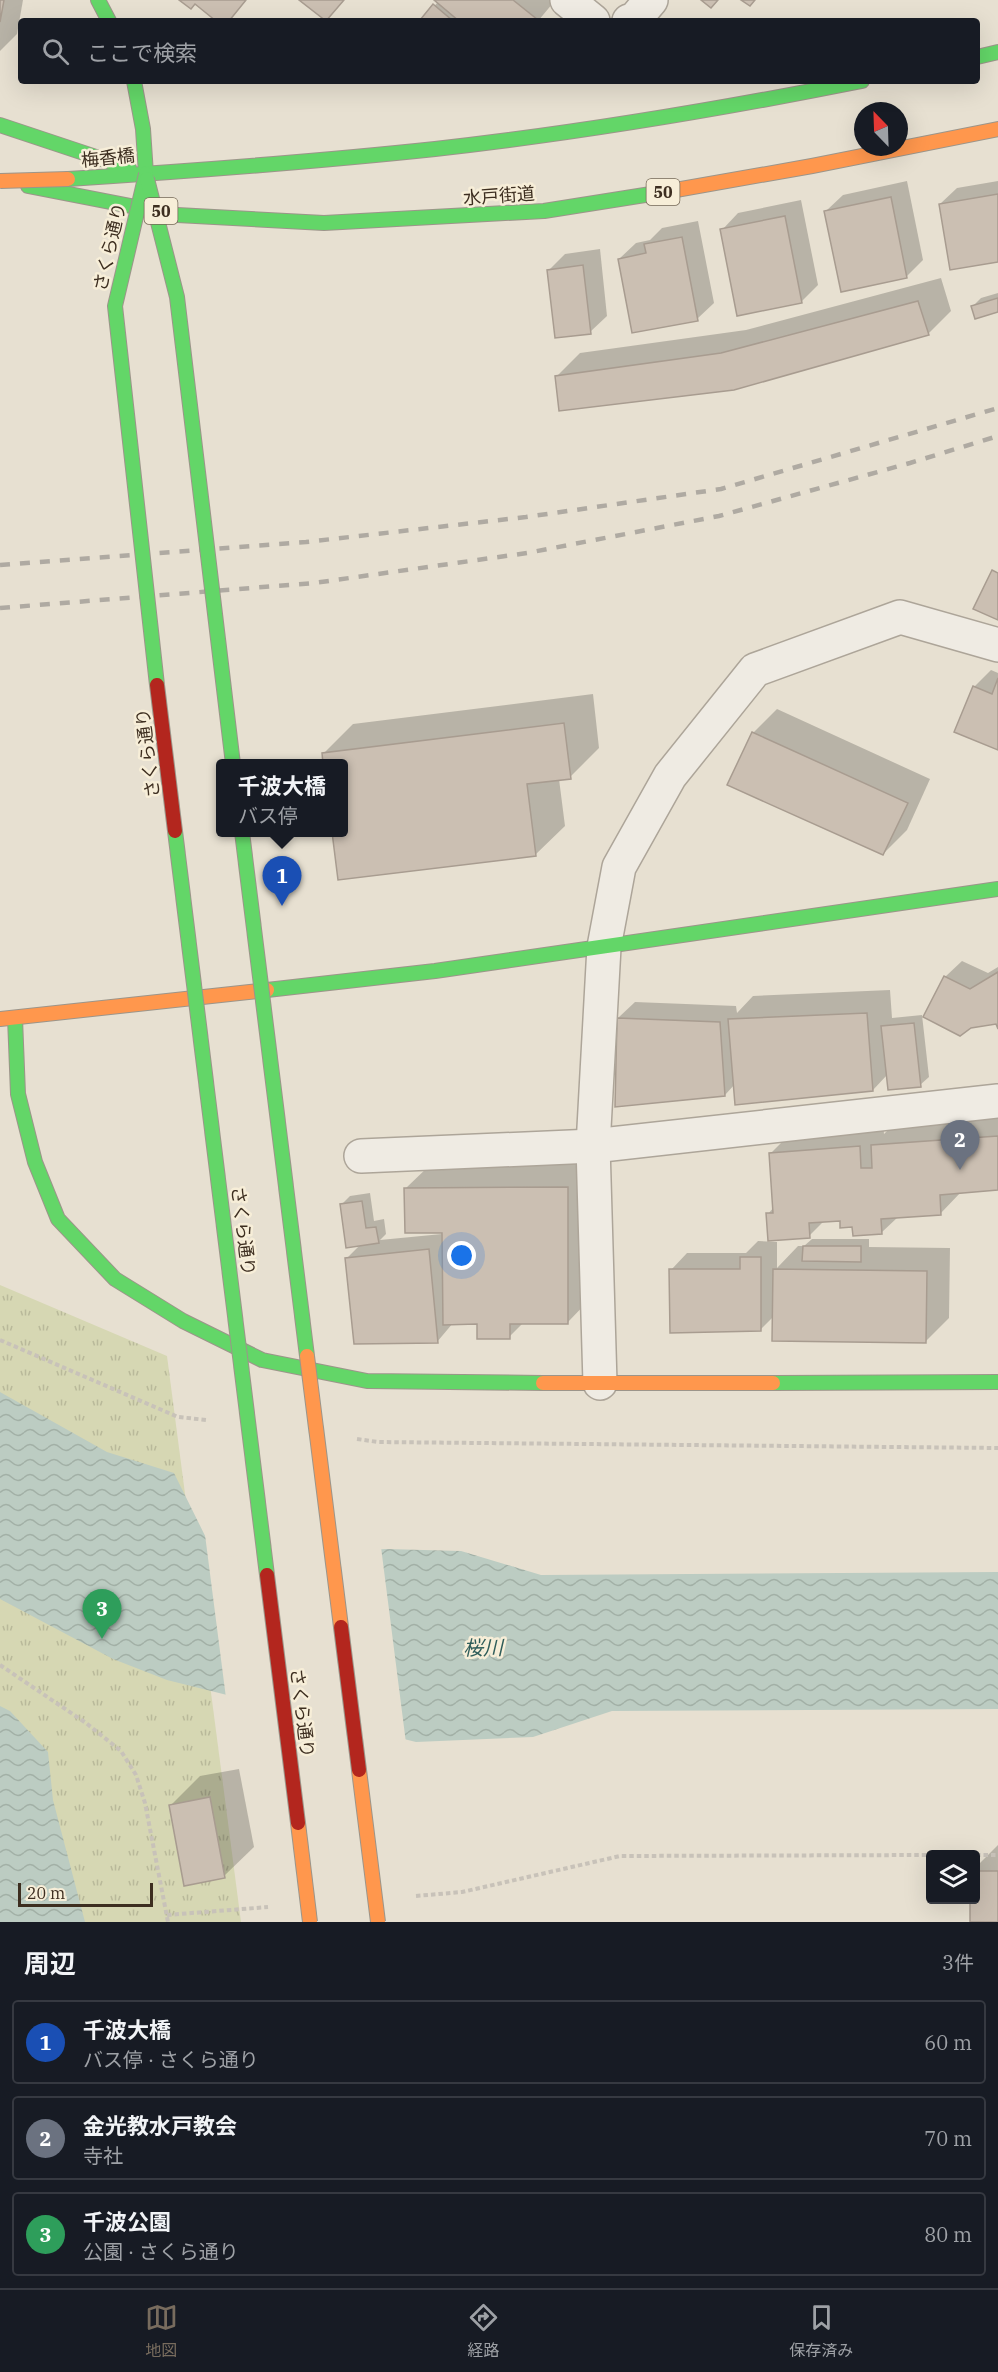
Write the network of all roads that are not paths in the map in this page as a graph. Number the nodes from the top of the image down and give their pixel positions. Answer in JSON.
{"nodes":[{"id":1,"x":98,"y":0,"type":"edge"},
{"id":2,"x":567,"y":0,"type":"edge"},
{"id":3,"x":651,"y":0,"type":"edge"},
{"id":4,"x":107,"y":18,"type":"edge"},
{"id":5,"x":589,"y":18,"type":"edge"},
{"id":6,"x":636,"y":18,"type":"edge"},
{"id":7,"x":998,"y":52,"type":"edge"},
{"id":8,"x":980,"y":56,"type":"edge"},
{"id":9,"x":135,"y":84,"type":"edge"},
{"id":10,"x":846,"y":84,"type":"edge"},
{"id":11,"x":0,"y":125,"type":"edge"},
{"id":12,"x":998,"y":129,"type":"edge"},
{"id":13,"x":146,"y":174,"type":"junction"},
{"id":14,"x":0,"y":181,"type":"edge"},
{"id":15,"x":998,"y":645,"type":"edge"},
{"id":16,"x":232,"y":759,"type":"edge"},
{"id":17,"x":243,"y":837,"type":"edge"},
{"id":18,"x":998,"y":889,"type":"edge"},
{"id":19,"x":604,"y":946,"type":"junction"},
{"id":20,"x":15,"y":1018,"type":"junction"},
{"id":21,"x":0,"y":1020,"type":"edge"},
{"id":22,"x":998,"y":1101,"type":"edge"},
{"id":23,"x":593,"y":1146,"type":"junction"},
{"id":24,"x":361,"y":1156,"type":"dead end"},
{"id":25,"x":998,"y":1382,"type":"edge"},
{"id":26,"x":600,"y":1383,"type":"junction"},
{"id":27,"x":310,"y":1922,"type":"edge"},
{"id":28,"x":378,"y":1922,"type":"edge"}],
"edges":[{"from":1,"to":4,"type":"street"},
{"from":2,"to":5,"type":"street"},
{"from":3,"to":6,"type":"street"},
{"from":7,"to":8,"type":"street"},
{"from":9,"to":13,"type":"street"},
{"from":10,"to":13,"type":"street"},
{"from":11,"to":13,"type":"street","name":"梅香橋"},
{"from":12,"to":14,"type":"street","name":"水戸街道","number":"50"},
{"from":13,"to":14,"type":"street","name":"梅香橋","bridge":true},
{"from":13,"to":16,"type":"street","name":"さくら通り","bridge":true},
{"from":13,"to":27,"type":"street","name":"さくら通り","bridge":true},
{"from":15,"to":19,"type":"street"},
{"from":17,"to":28,"type":"street","bridge":true},
{"from":18,"to":19,"type":"street"},
{"from":19,"to":20,"type":"street"},
{"from":19,"to":23,"type":"street"},
{"from":20,"to":21,"type":"street"},
{"from":20,"to":26,"type":"street"},
{"from":22,"to":23,"type":"street"},
{"from":23,"to":24,"type":"street"},
{"from":23,"to":26,"type":"street"},
{"from":25,"to":26,"type":"street"}]}
